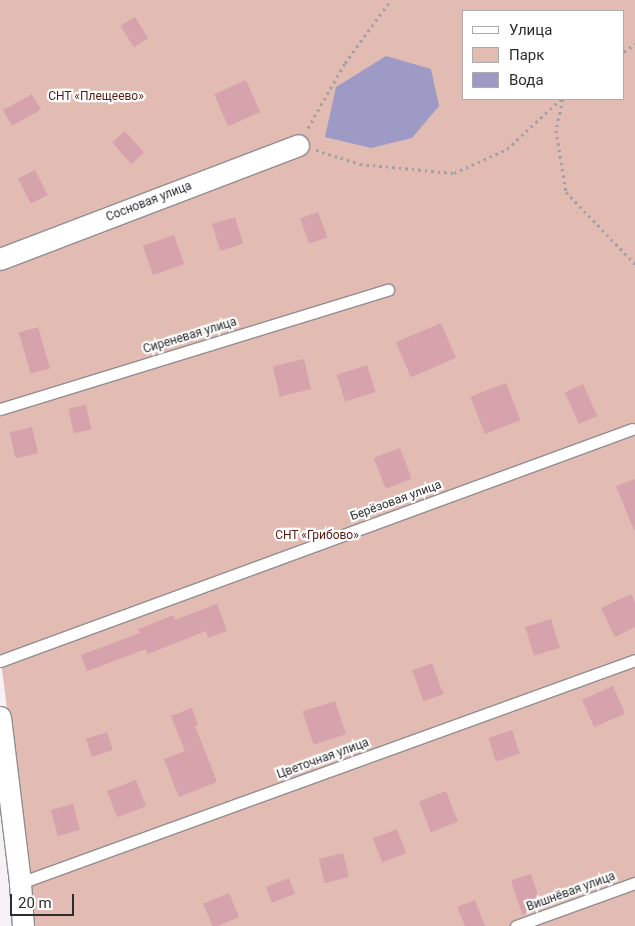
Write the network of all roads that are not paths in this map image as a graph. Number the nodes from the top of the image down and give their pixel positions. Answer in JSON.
{"nodes":[{"id":1,"x":298,"y":145,"type":"road end"},
{"id":2,"x":0,"y":259,"type":"edge"},
{"id":3,"x":388,"y":290,"type":"dead end"},
{"id":4,"x":0,"y":409,"type":"edge"},
{"id":5,"x":632,"y":429,"type":"dead end"},
{"id":6,"x":635,"y":660,"type":"edge"},
{"id":7,"x":0,"y":661,"type":"edge"},
{"id":8,"x":0,"y":717,"type":"edge"},
{"id":9,"x":20,"y":883,"type":"junction"},
{"id":10,"x":635,"y":883,"type":"edge"},
{"id":11,"x":23,"y":926,"type":"edge"},
{"id":12,"x":516,"y":926,"type":"edge"}],
"edges":[{"from":1,"to":2,"type":"street","name":"Сосновая улица"},
{"from":3,"to":4,"type":"lane","name":"Сиреневая улица"},
{"from":5,"to":7,"type":"lane","name":"Берёзовая улица"},
{"from":6,"to":9,"type":"lane","name":"Цветочная улица"},
{"from":8,"to":9,"type":"street"},
{"from":9,"to":11,"type":"street"},
{"from":10,"to":12,"type":"lane","name":"Вишнёвая улица"}]}
